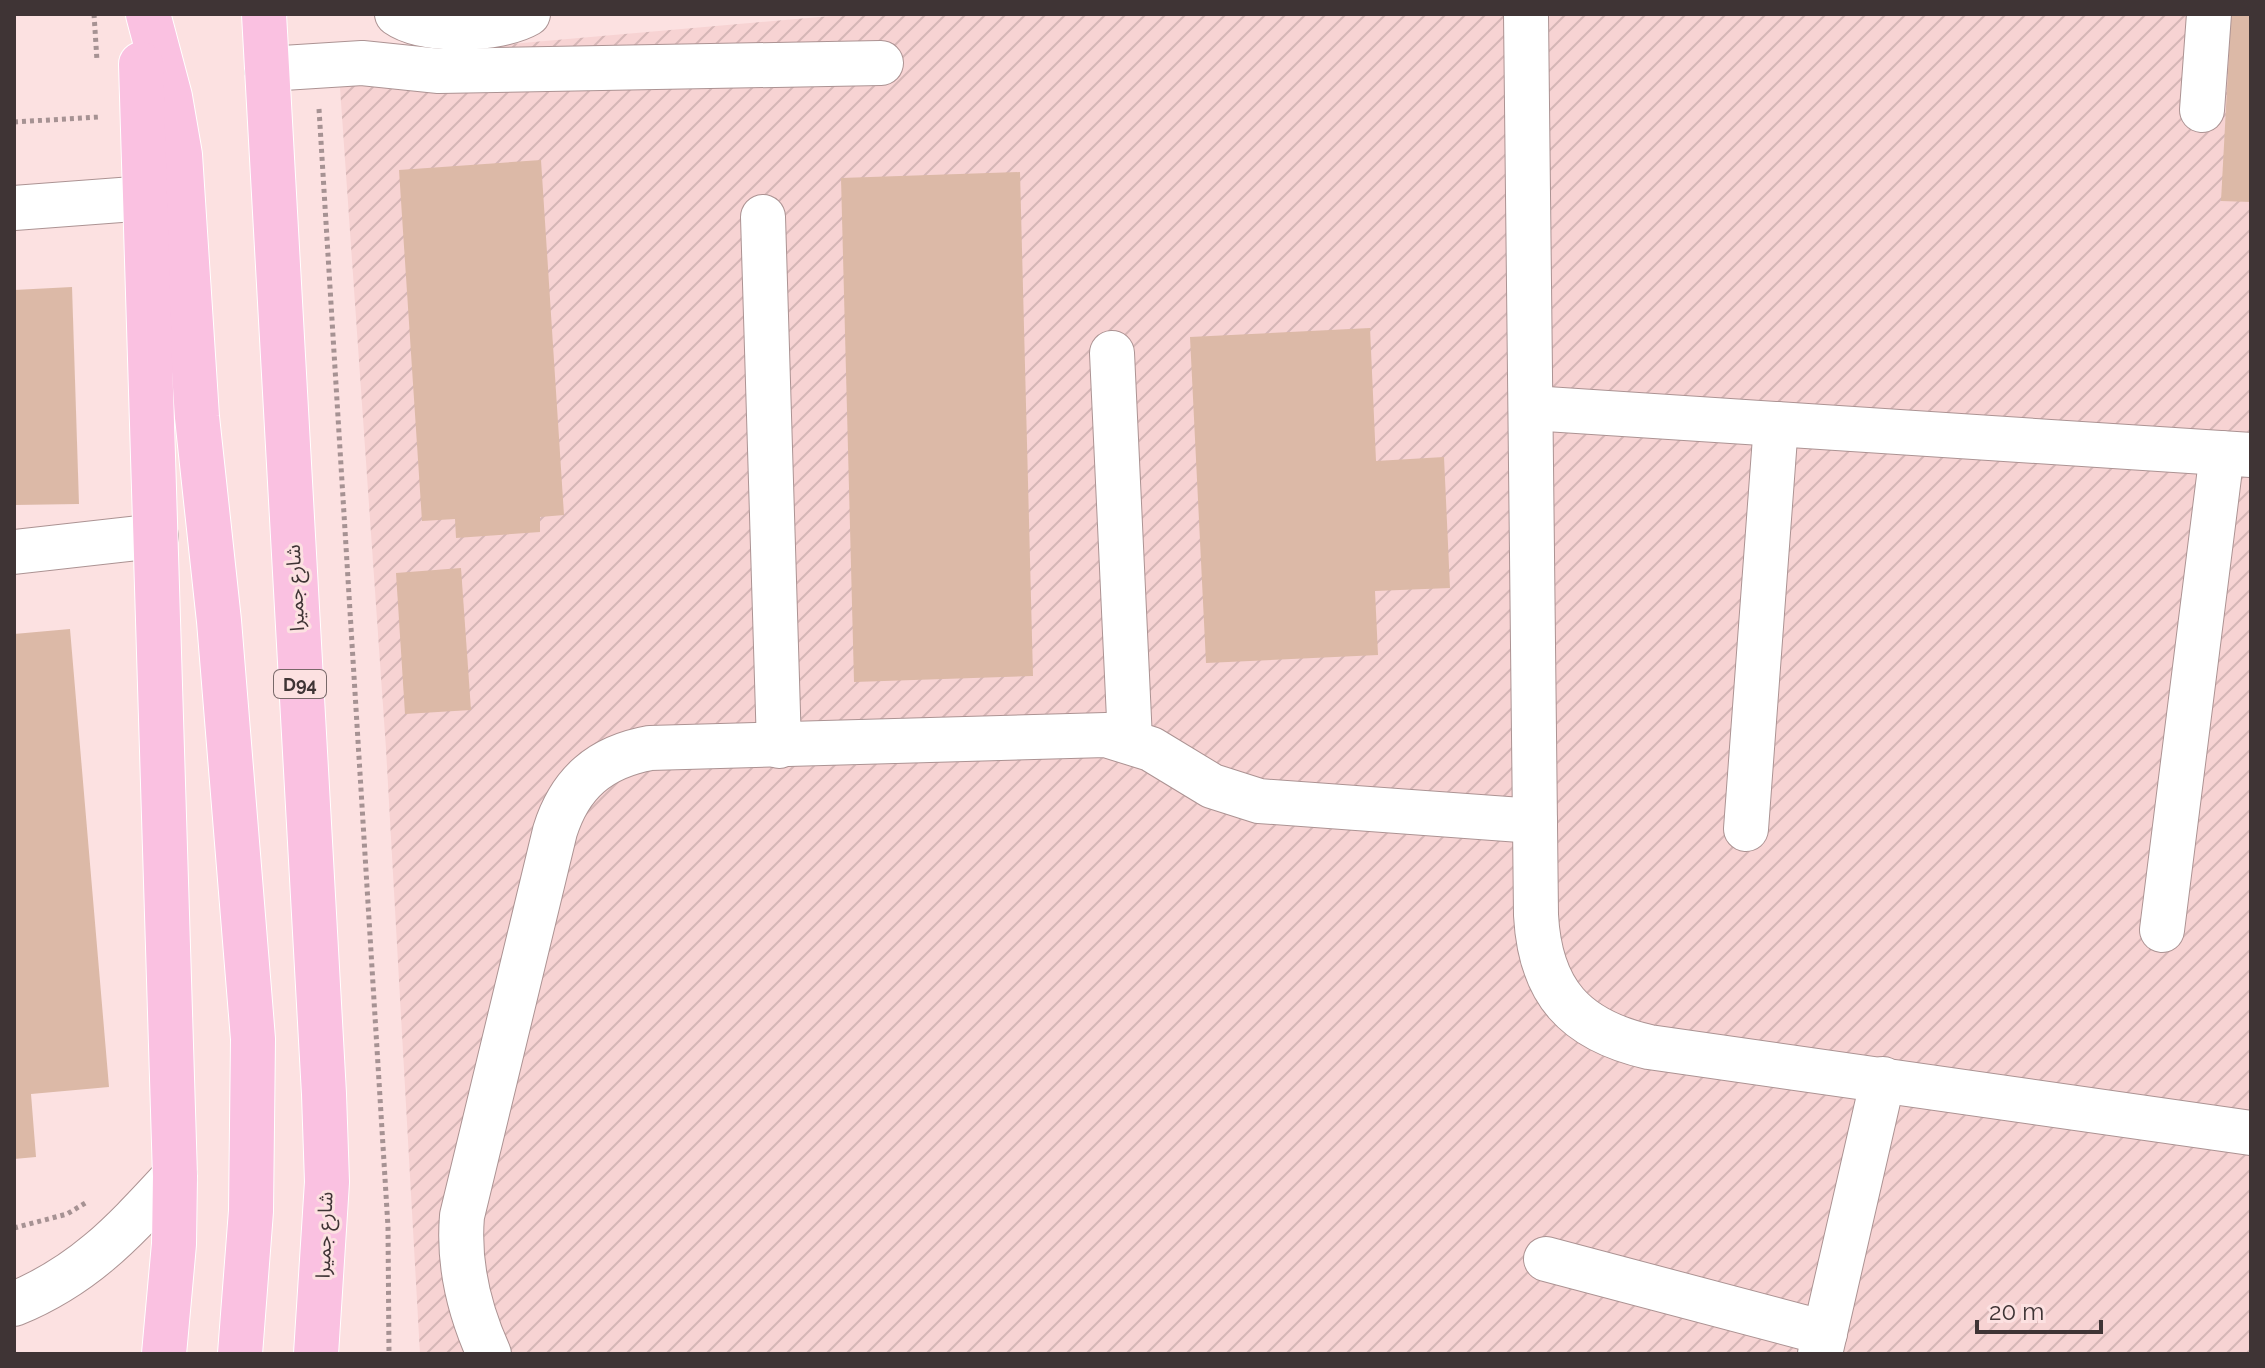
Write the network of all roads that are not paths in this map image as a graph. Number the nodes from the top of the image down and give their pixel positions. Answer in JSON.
{"nodes":[{"id":1,"x":139,"y":14,"type":"edge"},
{"id":2,"x":148,"y":14,"type":"edge"},
{"id":3,"x":264,"y":14,"type":"edge"},
{"id":4,"x":397,"y":14,"type":"edge"},
{"id":5,"x":528,"y":14,"type":"edge"},
{"id":6,"x":1526,"y":14,"type":"edge"},
{"id":7,"x":2209,"y":14,"type":"edge"},
{"id":8,"x":881,"y":63,"type":"dead end"},
{"id":9,"x":439,"y":71,"type":"junction"},
{"id":10,"x":268,"y":84,"type":"junction"},
{"id":11,"x":2202,"y":110,"type":"dead end"},
{"id":12,"x":147,"y":198,"type":"junction"},
{"id":13,"x":14,"y":208,"type":"edge"},
{"id":14,"x":763,"y":217,"type":"dead end"},
{"id":15,"x":1112,"y":353,"type":"dead end"},
{"id":16,"x":1531,"y":408,"type":"junction"},
{"id":17,"x":1776,"y":424,"type":"junction"},
{"id":18,"x":2236,"y":454,"type":"edge"},
{"id":19,"x":156,"y":536,"type":"junction"},
{"id":20,"x":14,"y":552,"type":"edge"},
{"id":21,"x":1130,"y":740,"type":"junction"},
{"id":22,"x":779,"y":746,"type":"junction"},
{"id":23,"x":1535,"y":821,"type":"junction"},
{"id":24,"x":1746,"y":829,"type":"dead end"},
{"id":25,"x":2162,"y":930,"type":"dead end"},
{"id":26,"x":1883,"y":1079,"type":"junction"},
{"id":27,"x":2251,"y":1133,"type":"edge"},
{"id":28,"x":175,"y":1176,"type":"junction"},
{"id":29,"x":1546,"y":1259,"type":"dead end"},
{"id":30,"x":14,"y":1304,"type":"edge"},
{"id":31,"x":1822,"y":1344,"type":"edge"},
{"id":32,"x":164,"y":1354,"type":"edge"},
{"id":33,"x":240,"y":1354,"type":"edge"},
{"id":34,"x":316,"y":1354,"type":"edge"},
{"id":35,"x":489,"y":1354,"type":"edge"}],
"edges":[{"from":1,"to":12,"type":"main road"},
{"from":2,"to":33,"type":"main road"},
{"from":3,"to":10,"type":"main road","name":"شارع جميرا","number":"D94"},
{"from":4,"to":5,"type":"street"},
{"from":6,"to":16,"type":"street"},
{"from":7,"to":11,"type":"street"},
{"from":8,"to":9,"type":"street"},
{"from":9,"to":10,"type":"street"},
{"from":9,"to":10,"type":"street"},
{"from":10,"to":34,"type":"main road","name":"شارع جميرا","number":"D94"},
{"from":12,"to":13,"type":"street"},
{"from":12,"to":19,"type":"main road"},
{"from":14,"to":22,"type":"street"},
{"from":15,"to":21,"type":"street"},
{"from":16,"to":17,"type":"street"},
{"from":16,"to":23,"type":"street"},
{"from":17,"to":18,"type":"street"},
{"from":17,"to":24,"type":"street"},
{"from":18,"to":25,"type":"street"},
{"from":19,"to":20,"type":"street"},
{"from":19,"to":28,"type":"main road"},
{"from":21,"to":22,"type":"street"},
{"from":21,"to":23,"type":"street"},
{"from":22,"to":35,"type":"street"},
{"from":23,"to":26,"type":"street"},
{"from":26,"to":27,"type":"street"},
{"from":26,"to":31,"type":"street"},
{"from":28,"to":30,"type":"street"},
{"from":28,"to":32,"type":"main road"},
{"from":29,"to":31,"type":"street"}]}
